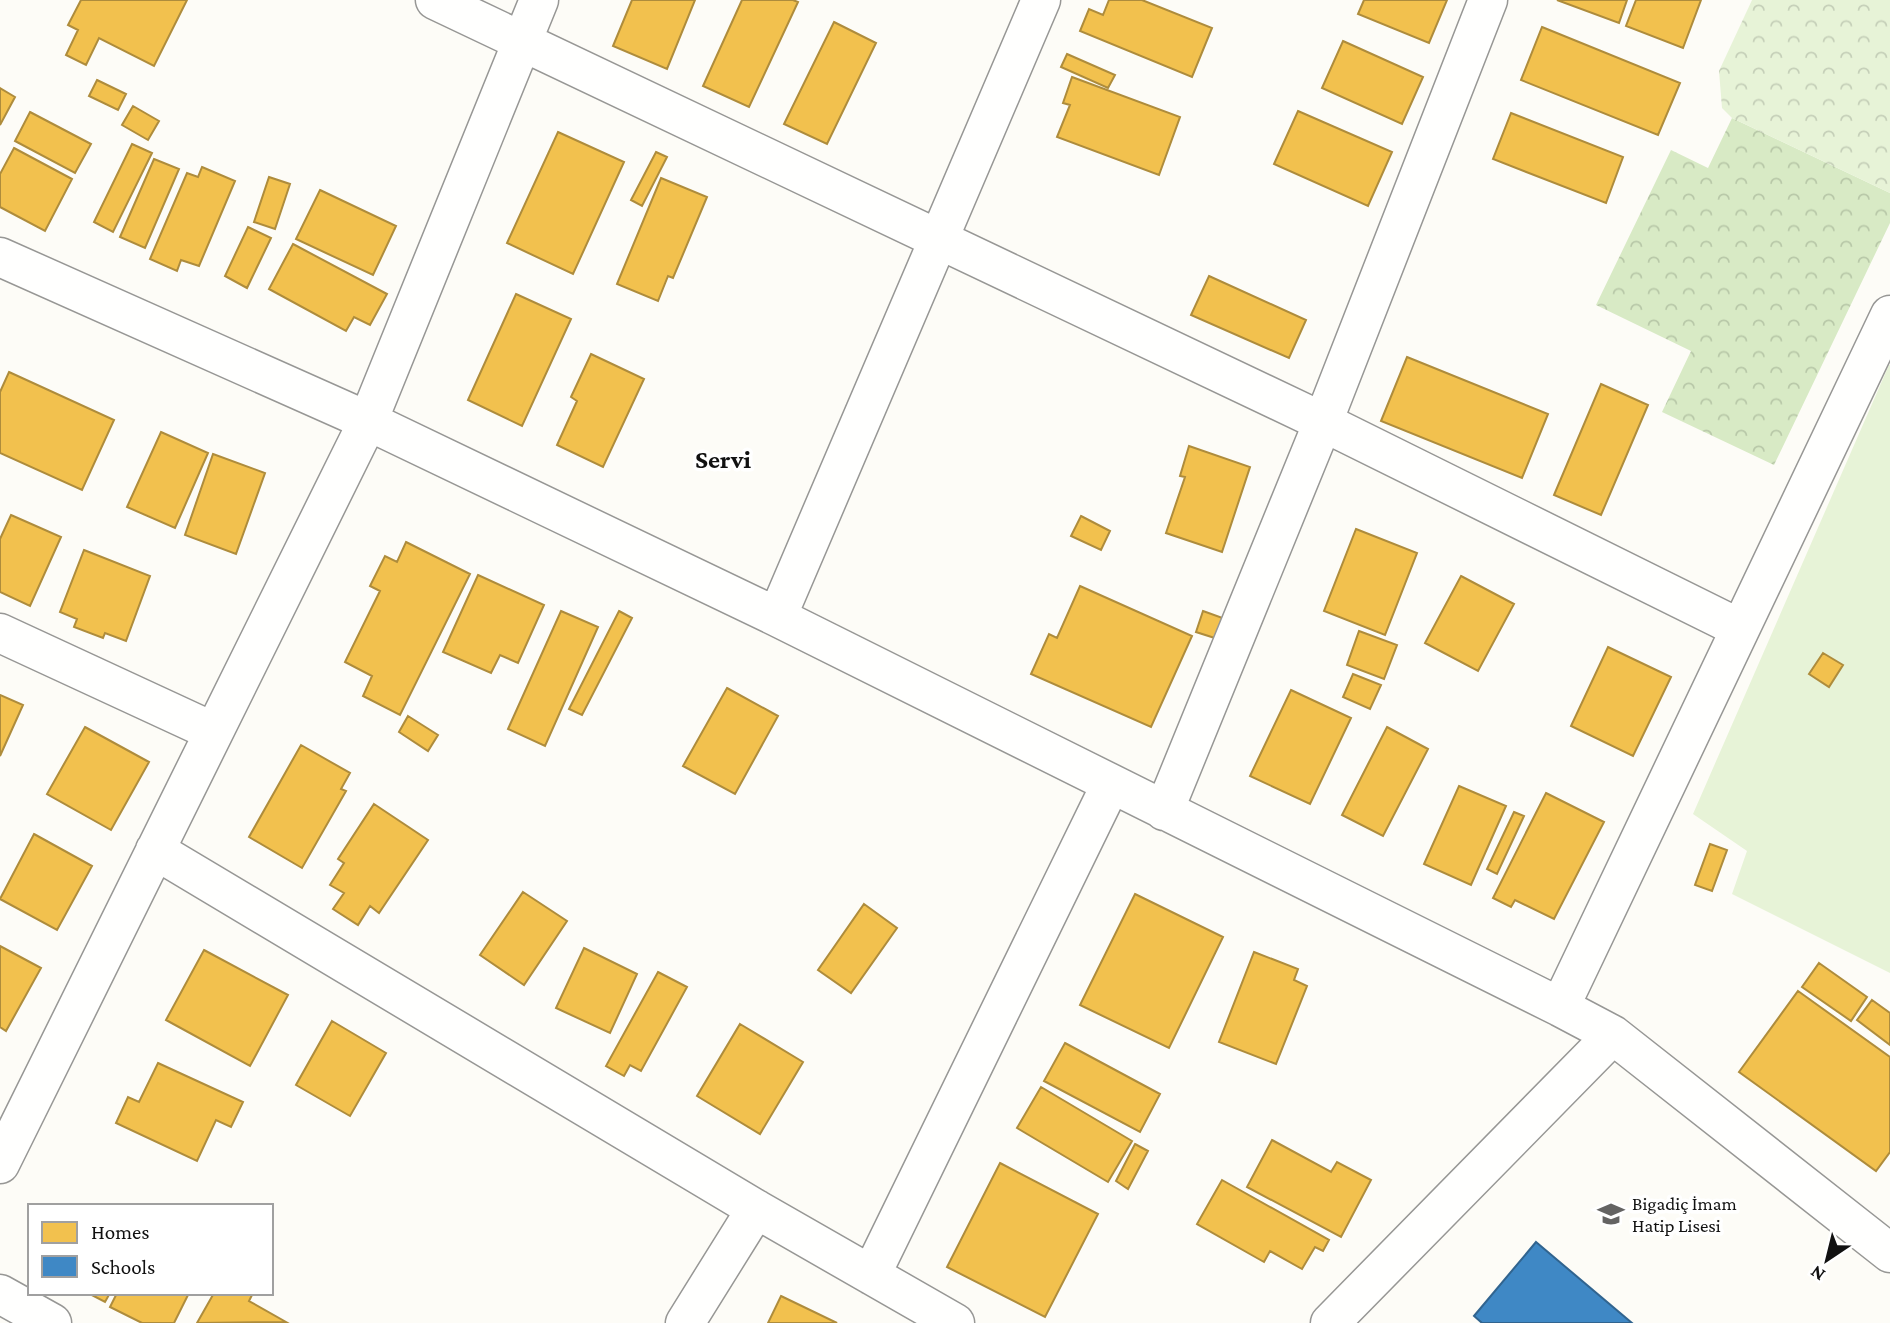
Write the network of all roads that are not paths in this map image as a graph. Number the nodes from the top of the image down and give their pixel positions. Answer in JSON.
{"nodes":[{"id":1,"x":435,"y":0,"type":"edge"},
{"id":2,"x":539,"y":0,"type":"edge"},
{"id":3,"x":1041,"y":0,"type":"edge"},
{"id":4,"x":1488,"y":0,"type":"edge"},
{"id":5,"x":523,"y":40,"type":"junction"},
{"id":6,"x":938,"y":240,"type":"junction"},
{"id":7,"x":0,"y":257,"type":"edge"},
{"id":8,"x":1890,"y":315,"type":"edge"},
{"id":9,"x":368,"y":421,"type":"junction"},
{"id":10,"x":1323,"y":422,"type":"junction"},
{"id":11,"x":777,"y":618,"type":"junction"},
{"id":12,"x":1739,"y":628,"type":"junction"},
{"id":13,"x":0,"y":633,"type":"edge"},
{"id":14,"x":214,"y":733,"type":"junction"},
{"id":15,"x":1111,"y":784,"type":"junction"},
{"id":16,"x":1164,"y":811,"type":"junction"},
{"id":17,"x":155,"y":850,"type":"junction"},
{"id":18,"x":1560,"y":1007,"type":"junction"},
{"id":19,"x":1613,"y":1035,"type":"junction"},
{"id":20,"x":0,"y":1164,"type":"edge"},
{"id":21,"x":756,"y":1209,"type":"junction"},
{"id":22,"x":1890,"y":1253,"type":"edge"},
{"id":23,"x":871,"y":1275,"type":"junction"},
{"id":24,"x":0,"y":1294,"type":"edge"},
{"id":25,"x":52,"y":1323,"type":"edge"},
{"id":26,"x":685,"y":1323,"type":"edge"},
{"id":27,"x":955,"y":1323,"type":"edge"},
{"id":28,"x":1330,"y":1323,"type":"edge"}],
"edges":[{"from":1,"to":5,"type":"street"},
{"from":2,"to":5,"type":"street"},
{"from":3,"to":6,"type":"street"},
{"from":4,"to":10,"type":"street"},
{"from":5,"to":6,"type":"street"},
{"from":5,"to":9,"type":"street"},
{"from":6,"to":10,"type":"street"},
{"from":6,"to":11,"type":"street"},
{"from":7,"to":9,"type":"street"},
{"from":8,"to":12,"type":"street"},
{"from":9,"to":11,"type":"street"},
{"from":9,"to":14,"type":"street"},
{"from":10,"to":12,"type":"street"},
{"from":10,"to":16,"type":"street"},
{"from":11,"to":15,"type":"street"},
{"from":12,"to":18,"type":"street"},
{"from":13,"to":14,"type":"street"},
{"from":14,"to":17,"type":"street"},
{"from":15,"to":16,"type":"street"},
{"from":15,"to":23,"type":"street"},
{"from":16,"to":18,"type":"street"},
{"from":17,"to":20,"type":"street"},
{"from":17,"to":21,"type":"street"},
{"from":18,"to":19,"type":"street"},
{"from":19,"to":22,"type":"street"},
{"from":19,"to":28,"type":"street"},
{"from":21,"to":23,"type":"street"},
{"from":21,"to":26,"type":"street"},
{"from":23,"to":27,"type":"street"},
{"from":24,"to":25,"type":"street"}]}
